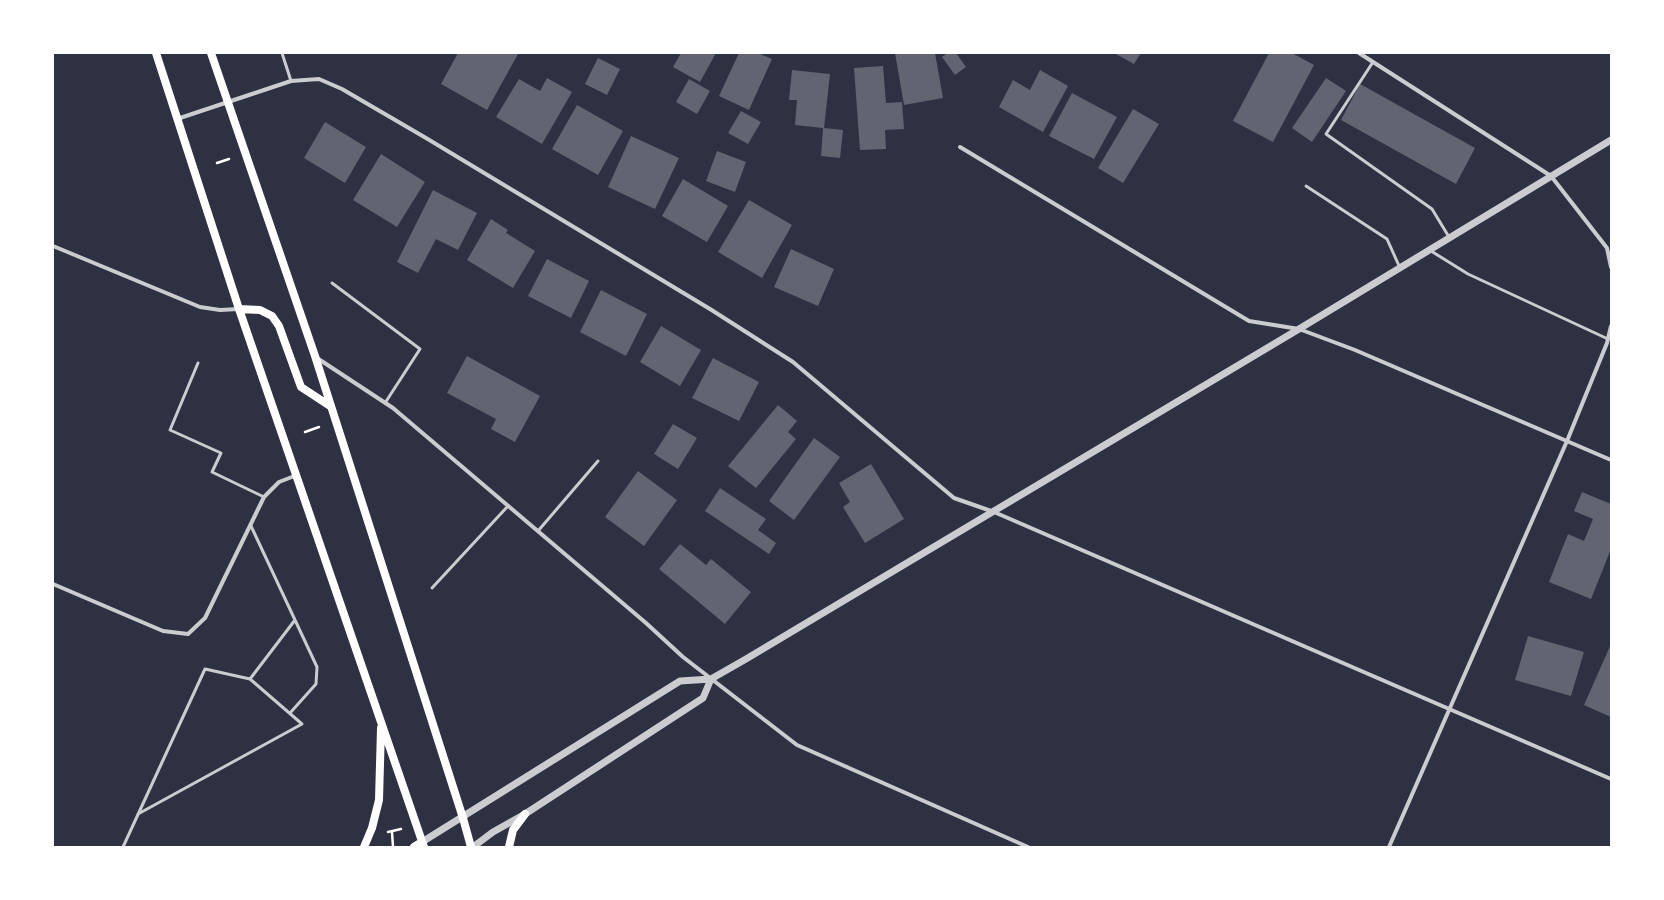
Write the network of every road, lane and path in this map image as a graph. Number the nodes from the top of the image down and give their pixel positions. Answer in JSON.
{"nodes":[{"id":1,"x":156,"y":53,"type":"edge"},
{"id":2,"x":211,"y":53,"type":"edge"},
{"id":3,"x":282,"y":53,"type":"edge"},
{"id":4,"x":1359,"y":53,"type":"edge"},
{"id":5,"x":1373,"y":62,"type":"junction"},
{"id":6,"x":291,"y":81,"type":"junction"},
{"id":7,"x":226,"y":102,"type":"junction"},
{"id":8,"x":177,"y":119,"type":"junction"},
{"id":9,"x":1611,"y":140,"type":"edge"},
{"id":10,"x":960,"y":147,"type":"dead end"},
{"id":11,"x":231,"y":158,"type":"dead end"},
{"id":12,"x":217,"y":163,"type":"dead end"},
{"id":13,"x":1551,"y":176,"type":"junction"},
{"id":14,"x":1306,"y":186,"type":"dead end"},
{"id":15,"x":1449,"y":238,"type":"junction"},
{"id":16,"x":53,"y":246,"type":"edge"},
{"id":17,"x":1609,"y":246,"type":"edge"},
{"id":18,"x":1430,"y":250,"type":"junction"},
{"id":19,"x":1400,"y":268,"type":"junction"},
{"id":20,"x":1611,"y":268,"type":"edge"},
{"id":21,"x":332,"y":283,"type":"dead end"},
{"id":22,"x":239,"y":309,"type":"junction"},
{"id":23,"x":1611,"y":326,"type":"edge"},
{"id":24,"x":1299,"y":329,"type":"junction"},
{"id":25,"x":1608,"y":339,"type":"junction"},
{"id":26,"x":315,"y":356,"type":"junction"},
{"id":27,"x":198,"y":363,"type":"dead end"},
{"id":28,"x":385,"y":403,"type":"junction"},
{"id":29,"x":330,"y":406,"type":"junction"},
{"id":30,"x":319,"y":427,"type":"dead end"},
{"id":31,"x":305,"y":432,"type":"dead end"},
{"id":32,"x":1567,"y":441,"type":"junction"},
{"id":33,"x":1611,"y":460,"type":"edge"},
{"id":34,"x":598,"y":461,"type":"dead end"},
{"id":35,"x":297,"y":475,"type":"junction"},
{"id":36,"x":264,"y":497,"type":"junction"},
{"id":37,"x":508,"y":506,"type":"junction"},
{"id":38,"x":994,"y":512,"type":"junction"},
{"id":39,"x":251,"y":526,"type":"junction"},
{"id":40,"x":538,"y":531,"type":"junction"},
{"id":41,"x":53,"y":584,"type":"edge"},
{"id":42,"x":432,"y":588,"type":"dead end"},
{"id":43,"x":294,"y":620,"type":"junction"},
{"id":44,"x":250,"y":679,"type":"junction"},
{"id":45,"x":711,"y":679,"type":"junction"},
{"id":46,"x":1450,"y":709,"type":"junction"},
{"id":47,"x":290,"y":713,"type":"junction"},
{"id":48,"x":381,"y":721,"type":"junction"},
{"id":49,"x":1611,"y":779,"type":"edge"},
{"id":50,"x":138,"y":814,"type":"junction"},
{"id":51,"x":525,"y":814,"type":"junction"},
{"id":52,"x":463,"y":818,"type":"junction"},
{"id":53,"x":407,"y":827,"type":"dead end"},
{"id":54,"x":382,"y":832,"type":"dead end"},
{"id":55,"x":392,"y":832,"type":"junction"},
{"id":56,"x":125,"y":842,"type":"junction"},
{"id":57,"x":423,"y":845,"type":"edge"},
{"id":58,"x":123,"y":847,"type":"edge"},
{"id":59,"x":128,"y":847,"type":"edge"},
{"id":60,"x":364,"y":847,"type":"edge"},
{"id":61,"x":393,"y":847,"type":"edge"},
{"id":62,"x":414,"y":847,"type":"edge"},
{"id":63,"x":472,"y":847,"type":"edge"},
{"id":64,"x":509,"y":847,"type":"edge"},
{"id":65,"x":1028,"y":847,"type":"edge"},
{"id":66,"x":1389,"y":847,"type":"edge"}],
"edges":[{"from":1,"to":8,"type":"main road"},
{"from":2,"to":7,"type":"main road"},
{"from":3,"to":6,"type":"lane"},
{"from":4,"to":5,"type":"street"},
{"from":5,"to":13,"type":"street"},
{"from":5,"to":15,"type":"lane"},
{"from":6,"to":7,"type":"street"},
{"from":6,"to":38,"type":"street"},
{"from":7,"to":8,"type":"street"},
{"from":7,"to":26,"type":"main road"},
{"from":8,"to":22,"type":"main road"},
{"from":9,"to":13,"type":"street"},
{"from":10,"to":24,"type":"street"},
{"from":11,"to":12,"type":"path"},
{"from":13,"to":15,"type":"street"},
{"from":13,"to":17,"type":"street"},
{"from":14,"to":19,"type":"lane"},
{"from":15,"to":18,"type":"street"},
{"from":16,"to":22,"type":"street"},
{"from":17,"to":20,"type":"street"},
{"from":18,"to":19,"type":"street"},
{"from":18,"to":25,"type":"lane"},
{"from":19,"to":24,"type":"street"},
{"from":21,"to":28,"type":"lane"},
{"from":22,"to":29,"type":"main road"},
{"from":22,"to":35,"type":"main road"},
{"from":23,"to":25,"type":"street"},
{"from":24,"to":32,"type":"street"},
{"from":24,"to":38,"type":"street"},
{"from":25,"to":32,"type":"street"},
{"from":26,"to":28,"type":"street"},
{"from":26,"to":29,"type":"main road"},
{"from":27,"to":36,"type":"lane"},
{"from":28,"to":37,"type":"street"},
{"from":29,"to":52,"type":"main road"},
{"from":30,"to":31,"type":"path"},
{"from":32,"to":33,"type":"street"},
{"from":32,"to":46,"type":"street"},
{"from":34,"to":40,"type":"lane"},
{"from":35,"to":36,"type":"street"},
{"from":35,"to":48,"type":"main road"},
{"from":36,"to":39,"type":"street"},
{"from":37,"to":40,"type":"street"},
{"from":37,"to":42,"type":"lane"},
{"from":38,"to":45,"type":"street"},
{"from":38,"to":46,"type":"street"},
{"from":39,"to":41,"type":"street"},
{"from":39,"to":43,"type":"lane"},
{"from":40,"to":45,"type":"street"},
{"from":43,"to":44,"type":"lane"},
{"from":43,"to":47,"type":"lane"},
{"from":44,"to":47,"type":"lane"},
{"from":44,"to":50,"type":"lane"},
{"from":45,"to":51,"type":"street"},
{"from":45,"to":52,"type":"street"},
{"from":45,"to":65,"type":"street"},
{"from":46,"to":49,"type":"street"},
{"from":46,"to":66,"type":"street"},
{"from":47,"to":50,"type":"lane"},
{"from":48,"to":57,"type":"main road"},
{"from":48,"to":60,"type":"main road"},
{"from":50,"to":56,"type":"lane"},
{"from":51,"to":63,"type":"street"},
{"from":51,"to":64,"type":"main road"},
{"from":52,"to":57,"type":"street"},
{"from":52,"to":63,"type":"main road"},
{"from":53,"to":55,"type":"path"},
{"from":54,"to":55,"type":"path"},
{"from":55,"to":61,"type":"path"},
{"from":56,"to":58,"type":"lane"},
{"from":56,"to":59,"type":"lane"},
{"from":57,"to":62,"type":"main road"}]}
